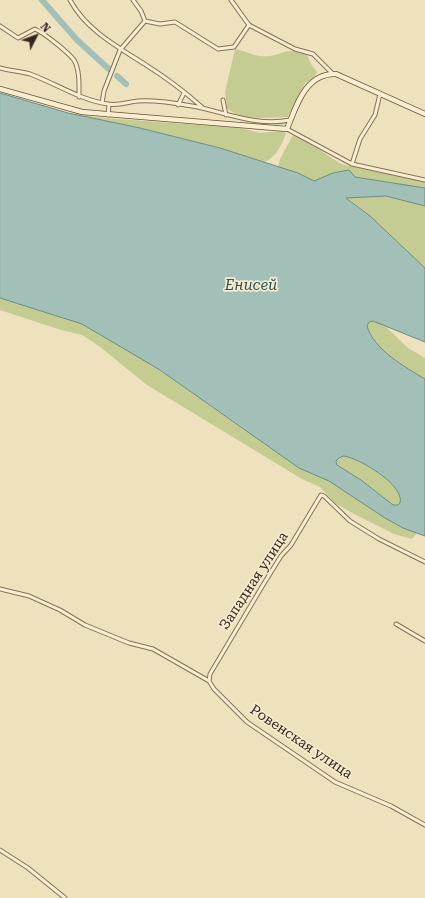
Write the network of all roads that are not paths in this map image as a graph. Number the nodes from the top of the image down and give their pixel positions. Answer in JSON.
{"nodes":[{"id":1,"x":70,"y":0,"type":"edge"},
{"id":2,"x":133,"y":0,"type":"edge"},
{"id":3,"x":231,"y":0,"type":"edge"},
{"id":4,"x":145,"y":21,"type":"junction"},
{"id":5,"x":249,"y":25,"type":"junction"},
{"id":6,"x":0,"y":26,"type":"edge"},
{"id":7,"x":120,"y":50,"type":"junction"},
{"id":8,"x":0,"y":68,"type":"edge"},
{"id":9,"x":333,"y":74,"type":"junction"},
{"id":10,"x":0,"y":89,"type":"edge"},
{"id":11,"x":184,"y":93,"type":"junction"},
{"id":12,"x":380,"y":94,"type":"junction"},
{"id":13,"x":79,"y":97,"type":"junction"},
{"id":14,"x":222,"y":100,"type":"dead end"},
{"id":15,"x":102,"y":103,"type":"junction"},
{"id":16,"x":109,"y":105,"type":"junction"},
{"id":17,"x":178,"y":105,"type":"junction"},
{"id":18,"x":203,"y":109,"type":"junction"},
{"id":19,"x":425,"y":114,"type":"edge"},
{"id":20,"x":108,"y":115,"type":"junction"},
{"id":21,"x":226,"y":115,"type":"junction"},
{"id":22,"x":291,"y":120,"type":"junction"},
{"id":23,"x":287,"y":129,"type":"junction"},
{"id":24,"x":352,"y":164,"type":"junction"},
{"id":25,"x":425,"y":180,"type":"edge"},
{"id":26,"x":425,"y":562,"type":"edge"},
{"id":27,"x":0,"y":589,"type":"edge"},
{"id":28,"x":396,"y":624,"type":"dead end"},
{"id":29,"x":425,"y":640,"type":"edge"},
{"id":30,"x":209,"y":681,"type":"junction"},
{"id":31,"x":425,"y":825,"type":"edge"},
{"id":32,"x":0,"y":850,"type":"edge"},
{"id":33,"x":65,"y":898,"type":"edge"}],
"edges":[{"from":1,"to":7,"type":"street"},
{"from":2,"to":4,"type":"street"},
{"from":3,"to":5,"type":"street"},
{"from":4,"to":5,"type":"street"},
{"from":4,"to":7,"type":"street"},
{"from":5,"to":9,"type":"street"},
{"from":6,"to":13,"type":"street"},
{"from":7,"to":11,"type":"street"},
{"from":7,"to":15,"type":"street"},
{"from":8,"to":13,"type":"street"},
{"from":9,"to":12,"type":"street"},
{"from":9,"to":22,"type":"street"},
{"from":10,"to":20,"type":"street"},
{"from":11,"to":17,"type":"street"},
{"from":11,"to":18,"type":"street"},
{"from":12,"to":19,"type":"street"},
{"from":12,"to":24,"type":"street"},
{"from":13,"to":15,"type":"street"},
{"from":14,"to":21,"type":"street"},
{"from":15,"to":16,"type":"street"},
{"from":16,"to":17,"type":"street"},
{"from":16,"to":20,"type":"street"},
{"from":17,"to":18,"type":"street"},
{"from":18,"to":21,"type":"street"},
{"from":20,"to":23,"type":"street"},
{"from":21,"to":22,"type":"street"},
{"from":22,"to":23,"type":"street"},
{"from":23,"to":24,"type":"street"},
{"from":24,"to":25,"type":"street"},
{"from":26,"to":30,"type":"street","name":"Западная улица"},
{"from":27,"to":30,"type":"street","name":"Ровенская улица"},
{"from":28,"to":29,"type":"street"},
{"from":30,"to":31,"type":"street","name":"Ровенская улица"},
{"from":32,"to":33,"type":"street"}]}
